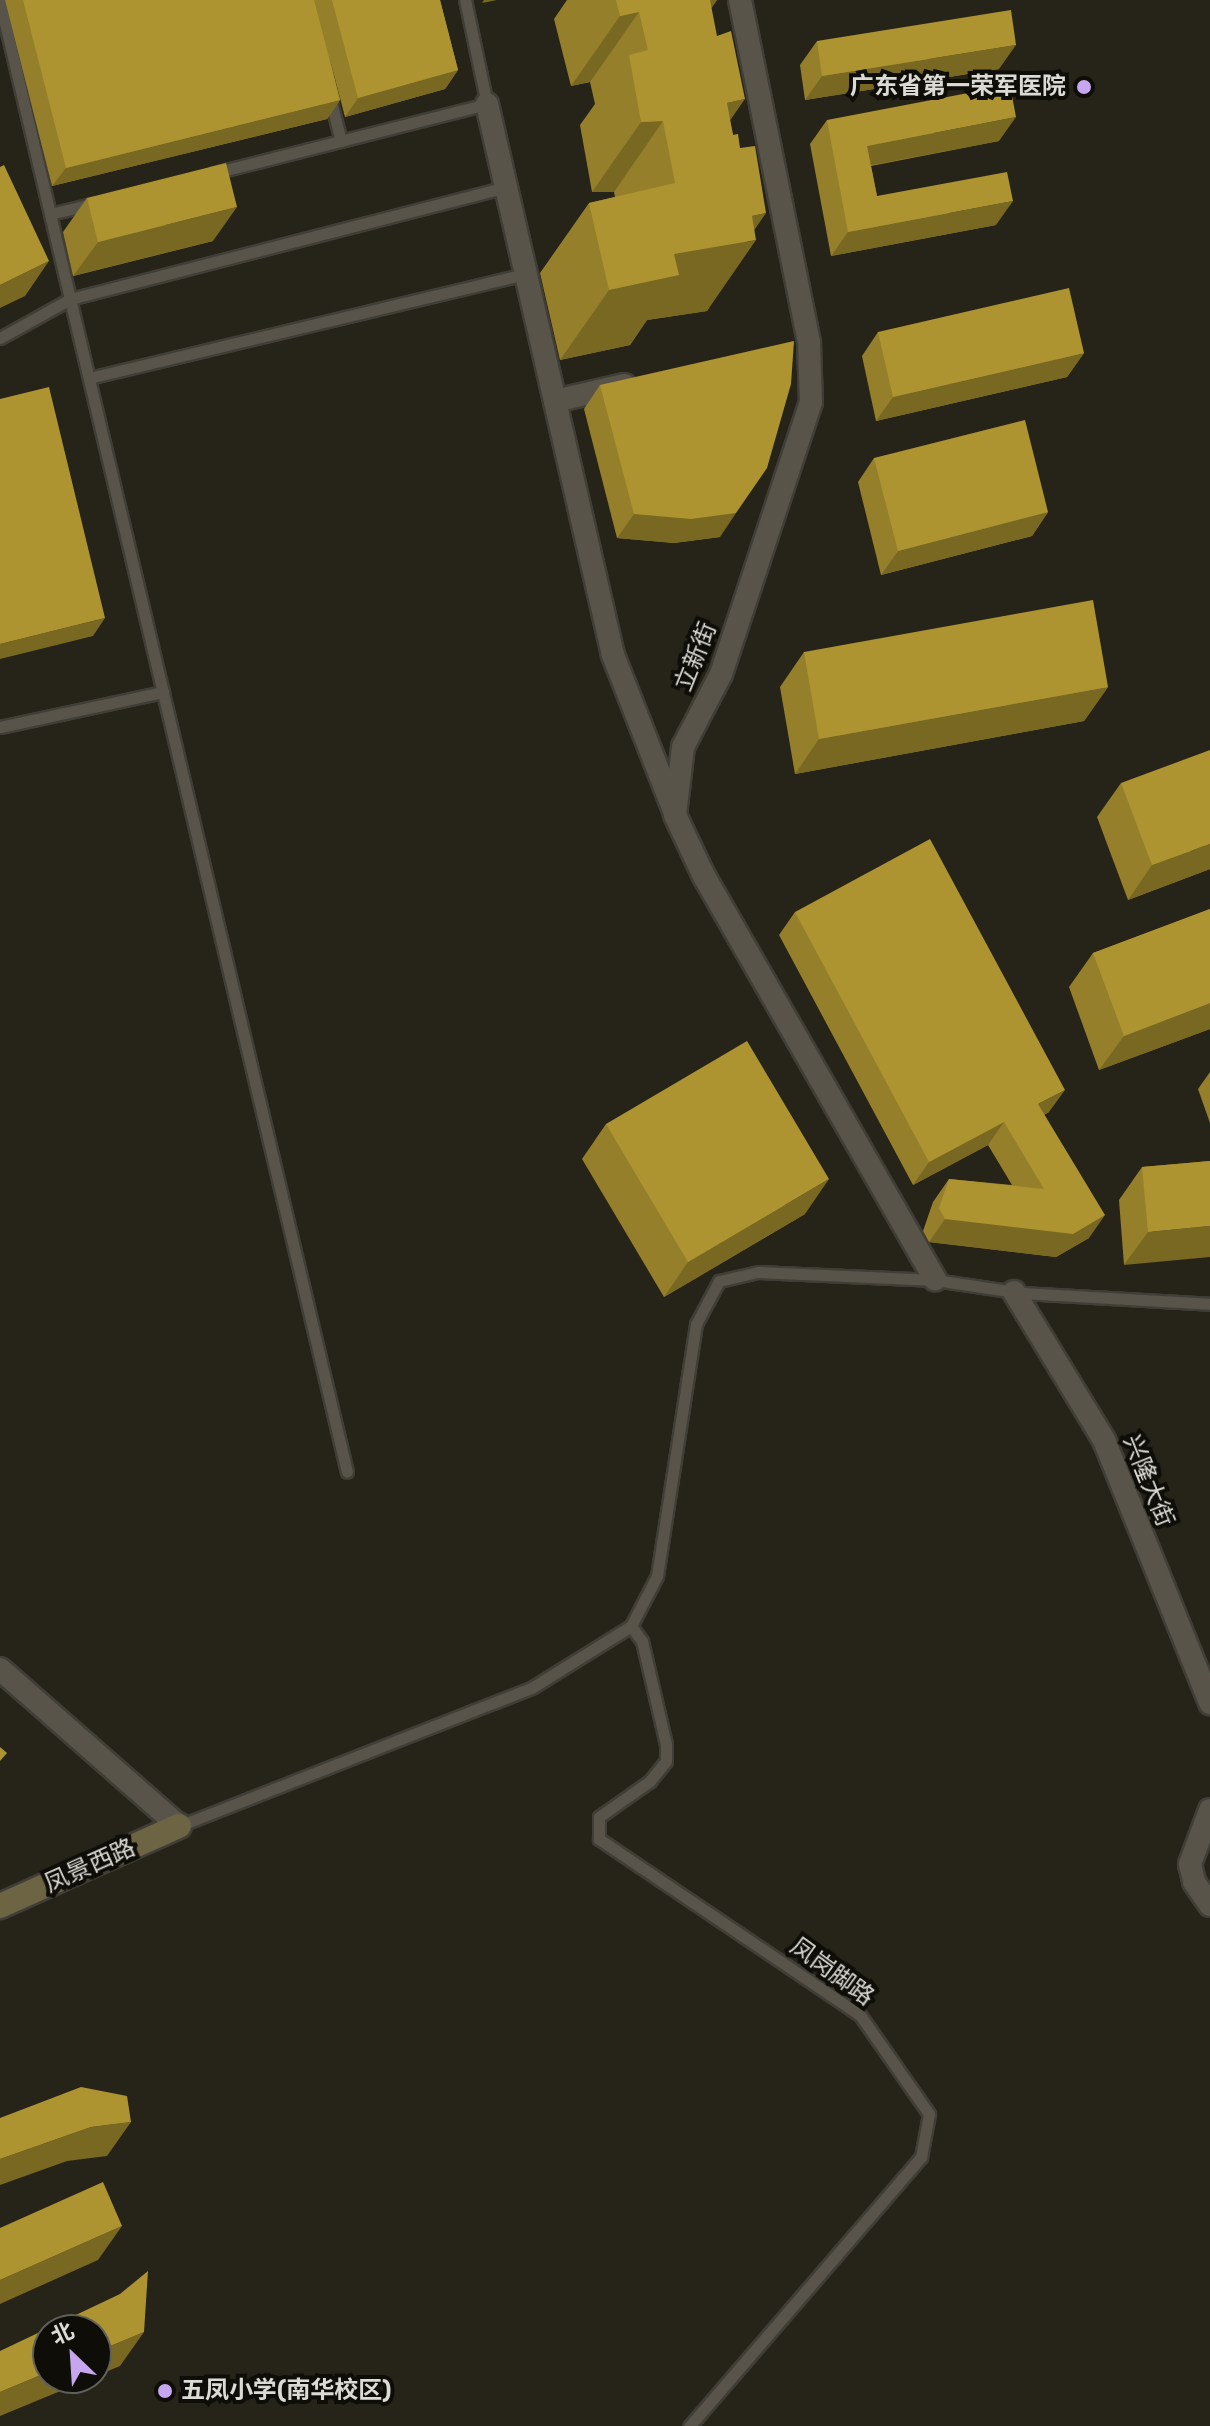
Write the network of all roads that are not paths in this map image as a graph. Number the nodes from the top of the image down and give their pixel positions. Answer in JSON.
{"nodes":[{"id":1,"x":465,"y":0,"type":"edge"},
{"id":2,"x":740,"y":0,"type":"edge"},
{"id":3,"x":0,"y":2,"type":"edge"},
{"id":4,"x":328,"y":90,"type":"edge"},
{"id":5,"x":487,"y":104,"type":"junction"},
{"id":6,"x":341,"y":141,"type":"junction"},
{"id":7,"x":203,"y":176,"type":"edge"},
{"id":8,"x":506,"y":187,"type":"junction"},
{"id":9,"x":111,"y":199,"type":"edge"},
{"id":10,"x":50,"y":214,"type":"junction"},
{"id":11,"x":526,"y":274,"type":"junction"},
{"id":12,"x":70,"y":299,"type":"junction"},
{"id":13,"x":0,"y":338,"type":"edge"},
{"id":14,"x":809,"y":343,"type":"junction"},
{"id":15,"x":779,"y":350,"type":"edge"},
{"id":16,"x":89,"y":378,"type":"junction"},
{"id":17,"x":645,"y":380,"type":"edge"},
{"id":18,"x":555,"y":401,"type":"junction"},
{"id":19,"x":163,"y":692,"type":"junction"},
{"id":20,"x":0,"y":727,"type":"edge"},
{"id":21,"x":675,"y":815,"type":"junction"},
{"id":22,"x":935,"y":1280,"type":"junction"},
{"id":23,"x":1014,"y":1292,"type":"junction"},
{"id":24,"x":1210,"y":1304,"type":"edge"},
{"id":25,"x":347,"y":1472,"type":"dead end"},
{"id":26,"x":631,"y":1626,"type":"junction"},
{"id":27,"x":0,"y":1669,"type":"edge"},
{"id":28,"x":1210,"y":1703,"type":"edge"},
{"id":29,"x":1210,"y":1810,"type":"edge"},
{"id":30,"x":179,"y":1826,"type":"junction"},
{"id":31,"x":1210,"y":1905,"type":"edge"},
{"id":32,"x":0,"y":1906,"type":"edge"},
{"id":33,"x":690,"y":2426,"type":"edge"}],
"edges":[{"from":1,"to":5,"type":"lane"},
{"from":2,"to":14,"type":"street","name":"立新街"},
{"from":3,"to":10,"type":"lane"},
{"from":4,"to":6,"type":"lane"},
{"from":5,"to":6,"type":"lane"},
{"from":5,"to":8,"type":"street"},
{"from":6,"to":7,"type":"lane"},
{"from":8,"to":11,"type":"street"},
{"from":8,"to":12,"type":"lane"},
{"from":9,"to":10,"type":"lane"},
{"from":10,"to":12,"type":"lane"},
{"from":11,"to":16,"type":"lane"},
{"from":11,"to":18,"type":"street"},
{"from":12,"to":13,"type":"lane"},
{"from":12,"to":16,"type":"lane"},
{"from":14,"to":15,"type":"street"},
{"from":14,"to":21,"type":"street","name":"立新街"},
{"from":16,"to":19,"type":"lane"},
{"from":17,"to":18,"type":"street"},
{"from":18,"to":21,"type":"street"},
{"from":19,"to":20,"type":"lane"},
{"from":19,"to":25,"type":"lane"},
{"from":21,"to":22,"type":"street"},
{"from":22,"to":23,"type":"lane"},
{"from":22,"to":26,"type":"lane"},
{"from":23,"to":24,"type":"lane"},
{"from":23,"to":28,"type":"street","name":"兴隆大街"},
{"from":26,"to":30,"type":"lane"},
{"from":26,"to":33,"type":"lane","name":"凤岗脚路"},
{"from":27,"to":30,"type":"street"},
{"from":29,"to":31,"type":"street"},
{"from":30,"to":32,"type":"street","name":"凤景西路"}]}
